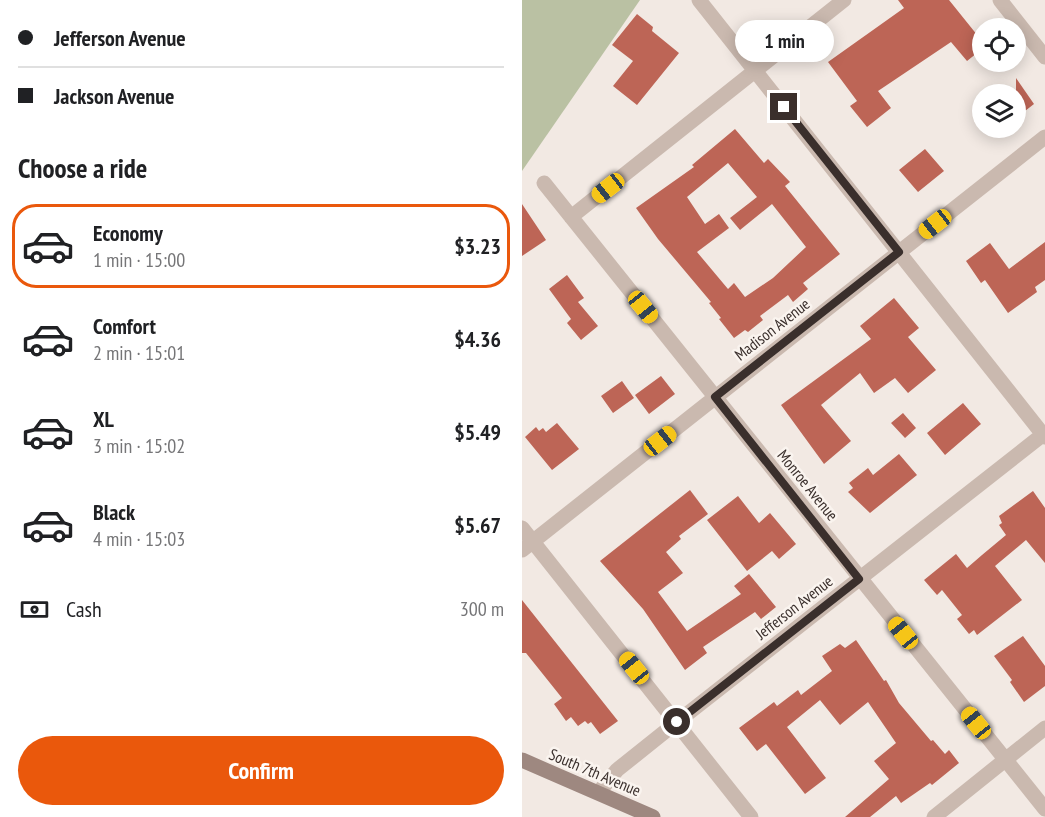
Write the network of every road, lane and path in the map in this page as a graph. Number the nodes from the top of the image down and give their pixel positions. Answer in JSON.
{"nodes":[{"id":1,"x":699,"y":0,"type":"edge"},
{"id":2,"x":844,"y":0,"type":"edge"},
{"id":3,"x":1000,"y":0,"type":"edge"},
{"id":4,"x":1045,"y":57,"type":"edge"},
{"id":5,"x":756,"y":71,"type":"junction"},
{"id":6,"x":1045,"y":137,"type":"edge"},
{"id":7,"x":544,"y":183,"type":"dead end"},
{"id":8,"x":571,"y":217,"type":"junction"},
{"id":9,"x":899,"y":252,"type":"junction"},
{"id":10,"x":715,"y":397,"type":"junction"},
{"id":11,"x":1044,"y":435,"type":"edge"},
{"id":12,"x":522,"y":528,"type":"edge"},
{"id":13,"x":527,"y":546,"type":"edge"},
{"id":14,"x":859,"y":579,"type":"junction"},
{"id":15,"x":677,"y":722,"type":"junction"},
{"id":16,"x":1045,"y":728,"type":"edge"},
{"id":17,"x":1005,"y":759,"type":"junction"},
{"id":18,"x":522,"y":760,"type":"edge"},
{"id":19,"x":599,"y":792,"type":"junction"},
{"id":20,"x":1045,"y":808,"type":"edge"},
{"id":21,"x":653,"y":817,"type":"edge"},
{"id":22,"x":751,"y":817,"type":"edge"},
{"id":23,"x":934,"y":817,"type":"edge"}],
"edges":[{"from":1,"to":5,"type":"street"},
{"from":2,"to":5,"type":"street"},
{"from":3,"to":4,"type":"street"},
{"from":5,"to":8,"type":"street"},
{"from":5,"to":9,"type":"street"},
{"from":6,"to":9,"type":"street","name":"Madison Avenue"},
{"from":7,"to":8,"type":"street","name":"Monroe Avenue"},
{"from":8,"to":10,"type":"street","name":"Monroe Avenue"},
{"from":9,"to":10,"type":"street","name":"Madison Avenue"},
{"from":9,"to":11,"type":"street"},
{"from":10,"to":13,"type":"street","name":"Madison Avenue"},
{"from":10,"to":14,"type":"street","name":"Monroe Avenue"},
{"from":11,"to":14,"type":"street","name":"Jefferson Avenue"},
{"from":12,"to":13,"type":"street"},
{"from":13,"to":15,"type":"street"},
{"from":14,"to":15,"type":"street","name":"Jefferson Avenue"},
{"from":14,"to":17,"type":"street","name":"Monroe Avenue"},
{"from":15,"to":19,"type":"street","name":"Jefferson Avenue"},
{"from":15,"to":22,"type":"street"},
{"from":16,"to":17,"type":"street"},
{"from":17,"to":20,"type":"street","name":"Monroe Avenue"},
{"from":17,"to":23,"type":"street"},
{"from":18,"to":19,"type":"street","name":"South 7th Avenue"},
{"from":19,"to":21,"type":"street","name":"South 7th Avenue"}]}
